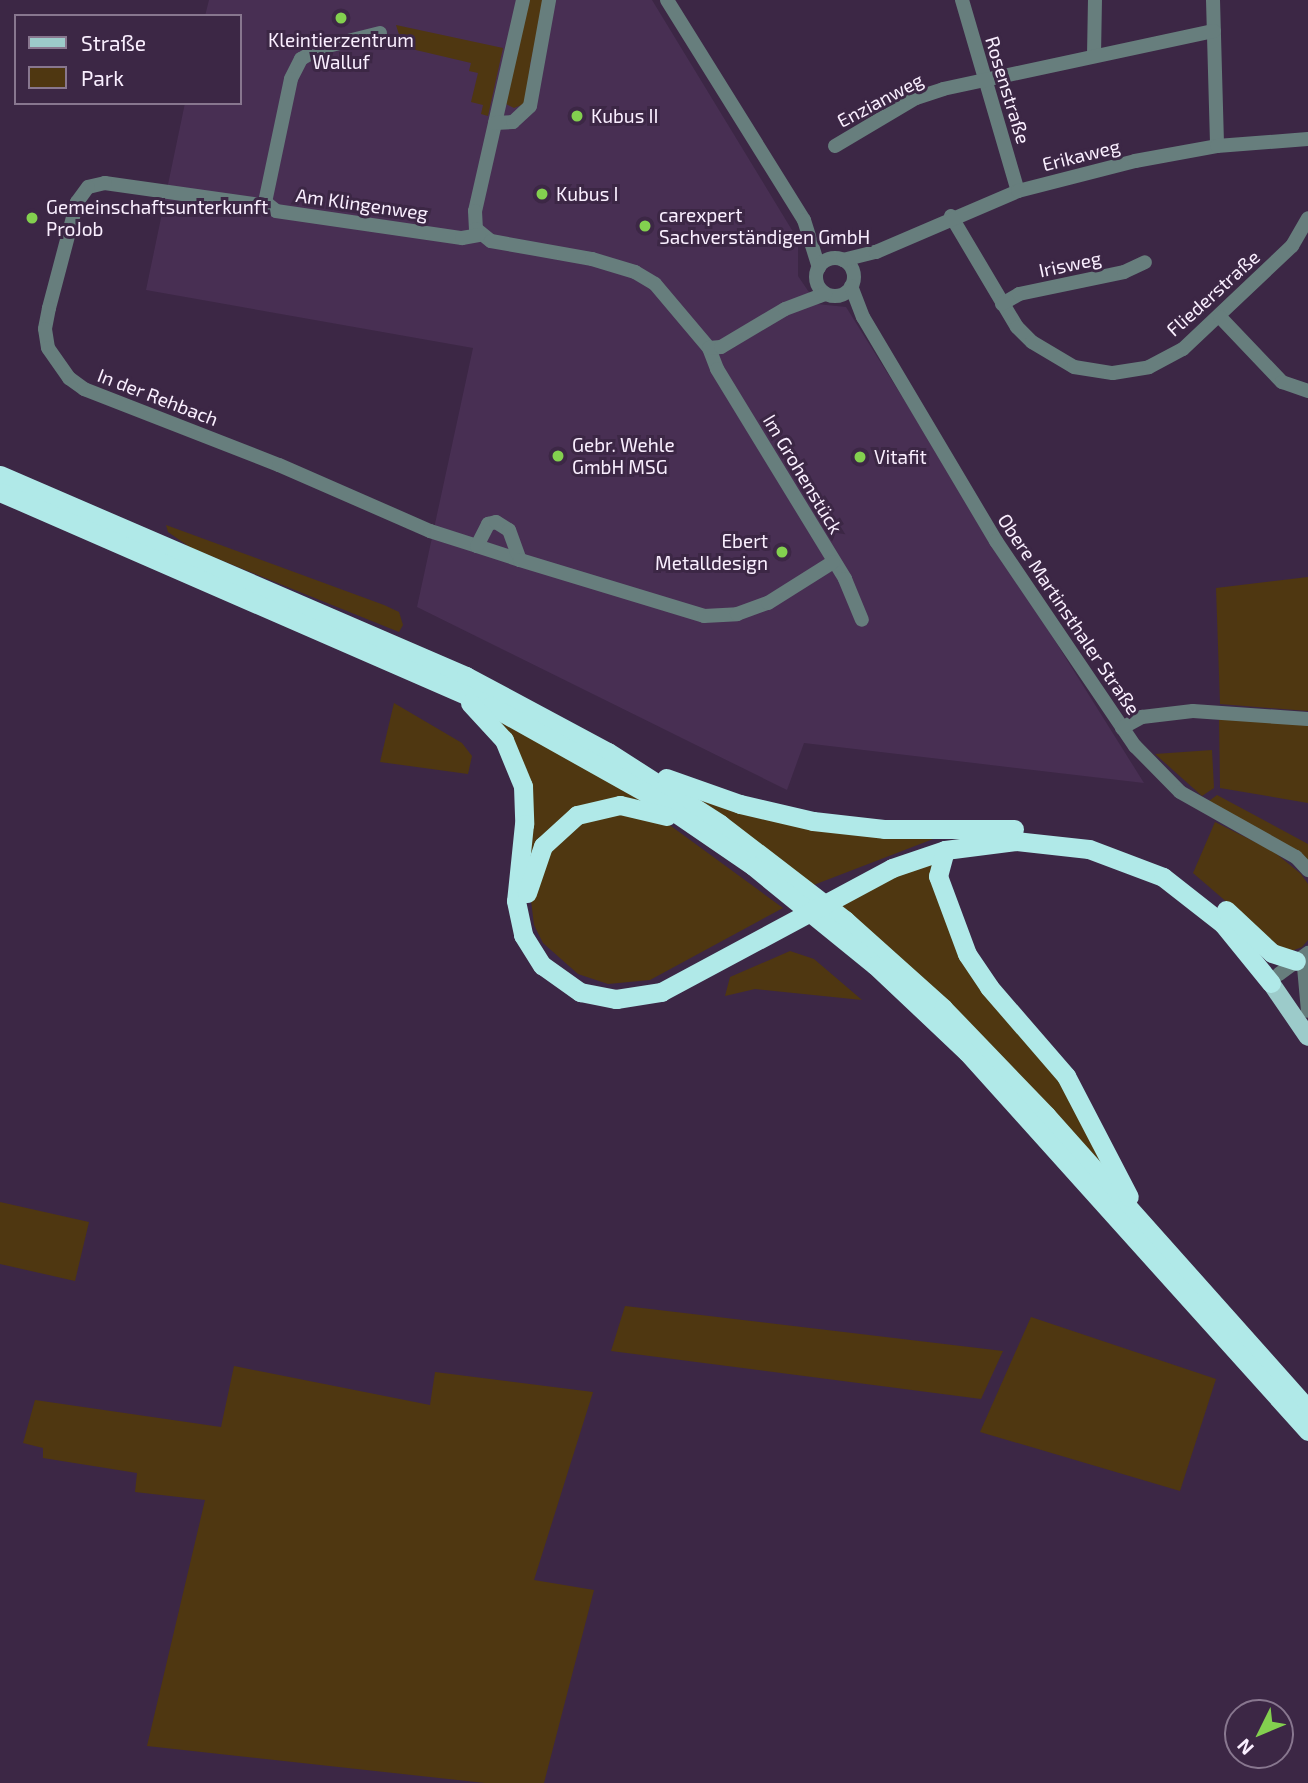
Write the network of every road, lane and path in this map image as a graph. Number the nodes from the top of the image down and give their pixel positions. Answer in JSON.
{"nodes":[{"id":1,"x":523,"y":0,"type":"edge"},
{"id":2,"x":549,"y":0,"type":"edge"},
{"id":3,"x":667,"y":0,"type":"edge"},
{"id":4,"x":961,"y":0,"type":"edge"},
{"id":5,"x":1085,"y":0,"type":"edge"},
{"id":6,"x":1095,"y":0,"type":"edge"},
{"id":7,"x":1213,"y":0,"type":"edge"},
{"id":8,"x":1095,"y":19,"type":"junction"},
{"id":9,"x":1214,"y":31,"type":"junction"},
{"id":10,"x":380,"y":33,"type":"dead end"},
{"id":11,"x":1094,"y":56,"type":"junction"},
{"id":12,"x":985,"y":81,"type":"junction"},
{"id":13,"x":495,"y":123,"type":"junction"},
{"id":14,"x":1308,"y":139,"type":"edge"},
{"id":15,"x":835,"y":146,"type":"dead end"},
{"id":16,"x":1217,"y":146,"type":"junction"},
{"id":17,"x":1018,"y":191,"type":"junction"},
{"id":18,"x":268,"y":206,"type":"junction"},
{"id":19,"x":951,"y":216,"type":"junction"},
{"id":20,"x":1308,"y":218,"type":"edge"},
{"id":21,"x":485,"y":238,"type":"junction"},
{"id":22,"x":876,"y":252,"type":"junction"},
{"id":23,"x":843,"y":260,"type":"junction"},
{"id":24,"x":1145,"y":262,"type":"dead end"},
{"id":25,"x":817,"y":273,"type":"junction"},
{"id":26,"x":852,"y":282,"type":"junction"},
{"id":27,"x":832,"y":294,"type":"junction"},
{"id":28,"x":1002,"y":304,"type":"junction"},
{"id":29,"x":785,"y":309,"type":"junction"},
{"id":30,"x":863,"y":317,"type":"junction"},
{"id":31,"x":1220,"y":317,"type":"junction"},
{"id":32,"x":709,"y":348,"type":"junction"},
{"id":33,"x":1308,"y":391,"type":"edge"},
{"id":34,"x":0,"y":475,"type":"edge"},
{"id":35,"x":0,"y":492,"type":"edge"},
{"id":36,"x":477,"y":546,"type":"junction"},
{"id":37,"x":520,"y":560,"type":"junction"},
{"id":38,"x":833,"y":562,"type":"junction"},
{"id":39,"x":862,"y":620,"type":"dead end"},
{"id":40,"x":382,"y":646,"type":"junction"},
{"id":41,"x":415,"y":661,"type":"junction"},
{"id":42,"x":1308,"y":719,"type":"edge"},
{"id":43,"x":1122,"y":728,"type":"junction"},
{"id":44,"x":608,"y":752,"type":"junction"},
{"id":45,"x":992,"y":829,"type":"junction"},
{"id":46,"x":718,"y":841,"type":"junction"},
{"id":47,"x":945,"y":850,"type":"junction"},
{"id":48,"x":1308,"y":870,"type":"edge"},
{"id":49,"x":785,"y":881,"type":"junction"},
{"id":50,"x":1231,"y":914,"type":"junction"},
{"id":51,"x":839,"y":924,"type":"junction"},
{"id":52,"x":1304,"y":961,"type":"edge"},
{"id":53,"x":1277,"y":978,"type":"junction"},
{"id":54,"x":1308,"y":1011,"type":"edge"},
{"id":55,"x":1308,"y":1020,"type":"edge"},
{"id":56,"x":1308,"y":1037,"type":"edge"},
{"id":57,"x":1166,"y":1253,"type":"junction"},
{"id":58,"x":1308,"y":1409,"type":"edge"},
{"id":59,"x":1308,"y":1431,"type":"edge"}],
"edges":[{"from":1,"to":13,"type":"street"},
{"from":2,"to":13,"type":"street"},
{"from":3,"to":25,"type":"street"},
{"from":4,"to":12,"type":"street","name":"Rosenstraße"},
{"from":5,"to":8,"type":"street"},
{"from":6,"to":8,"type":"street"},
{"from":7,"to":9,"type":"street"},
{"from":8,"to":11,"type":"street"},
{"from":9,"to":11,"type":"street","name":"Enzianweg"},
{"from":9,"to":16,"type":"street"},
{"from":10,"to":18,"type":"street","name":"Am Klingenweg"},
{"from":11,"to":12,"type":"street","name":"Enzianweg"},
{"from":12,"to":15,"type":"street","name":"Enzianweg"},
{"from":12,"to":17,"type":"street","name":"Rosenstraße"},
{"from":13,"to":21,"type":"street"},
{"from":14,"to":16,"type":"street","name":"Erikaweg"},
{"from":16,"to":17,"type":"street","name":"Erikaweg"},
{"from":17,"to":19,"type":"street","name":"Erikaweg"},
{"from":18,"to":21,"type":"street","name":"Am Klingenweg"},
{"from":18,"to":36,"type":"street","name":"In der Rehbach"},
{"from":19,"to":22,"type":"street","name":"Erikaweg"},
{"from":19,"to":28,"type":"street","name":"Fliederstraße"},
{"from":20,"to":31,"type":"street","name":"Fliederstraße"},
{"from":21,"to":32,"type":"street","name":"Am Klingenweg"},
{"from":22,"to":23,"type":"street","name":"Erikaweg"},
{"from":22,"to":26,"type":"street","name":"Erikaweg"},
{"from":23,"to":25,"type":"street","name":"Erikaweg"},
{"from":23,"to":26,"type":"street","name":"Obere Martinsthaler Straße"},
{"from":24,"to":28,"type":"street","name":"Irisweg"},
{"from":25,"to":27,"type":"street","name":"Obere Martinsthaler Straße"},
{"from":25,"to":29,"type":"street"},
{"from":26,"to":27,"type":"street","name":"Erikaweg"},
{"from":26,"to":30,"type":"street","name":"Obere Martinsthaler Straße"},
{"from":27,"to":29,"type":"street","name":"Erikaweg"},
{"from":27,"to":30,"type":"street","name":"Obere Martinsthaler Straße"},
{"from":28,"to":31,"type":"street","name":"Fliederstraße"},
{"from":29,"to":32,"type":"street"},
{"from":30,"to":43,"type":"street","name":"Obere Martinsthaler Straße"},
{"from":31,"to":33,"type":"street"},
{"from":32,"to":38,"type":"street","name":"Im Grohenstück"},
{"from":34,"to":40,"type":"highway"},
{"from":35,"to":40,"type":"highway"},
{"from":36,"to":37,"type":"street","name":"In der Rehbach"},
{"from":36,"to":37,"type":"street"},
{"from":37,"to":38,"type":"street","name":"In der Rehbach"},
{"from":38,"to":39,"type":"street","name":"Im Grohenstück"},
{"from":40,"to":41,"type":"highway"},
{"from":41,"to":44,"type":"highway"},
{"from":41,"to":46,"type":"highway"},
{"from":41,"to":47,"type":"highway"},
{"from":42,"to":43,"type":"street"},
{"from":43,"to":48,"type":"street","name":"Obere Martinsthaler Straße"},
{"from":44,"to":45,"type":"highway"},
{"from":44,"to":49,"type":"highway"},
{"from":45,"to":46,"type":"highway"},
{"from":45,"to":50,"type":"highway"},
{"from":46,"to":49,"type":"highway"},
{"from":47,"to":53,"type":"highway"},
{"from":47,"to":57,"type":"highway"},
{"from":49,"to":51,"type":"highway"},
{"from":50,"to":52,"type":"highway"},
{"from":50,"to":53,"type":"highway"},
{"from":51,"to":57,"type":"highway"},
{"from":51,"to":59,"type":"highway"},
{"from":52,"to":53,"type":"street"},
{"from":52,"to":54,"type":"street"},
{"from":53,"to":55,"type":"main road"},
{"from":53,"to":56,"type":"main road"},
{"from":57,"to":58,"type":"highway"}]}
